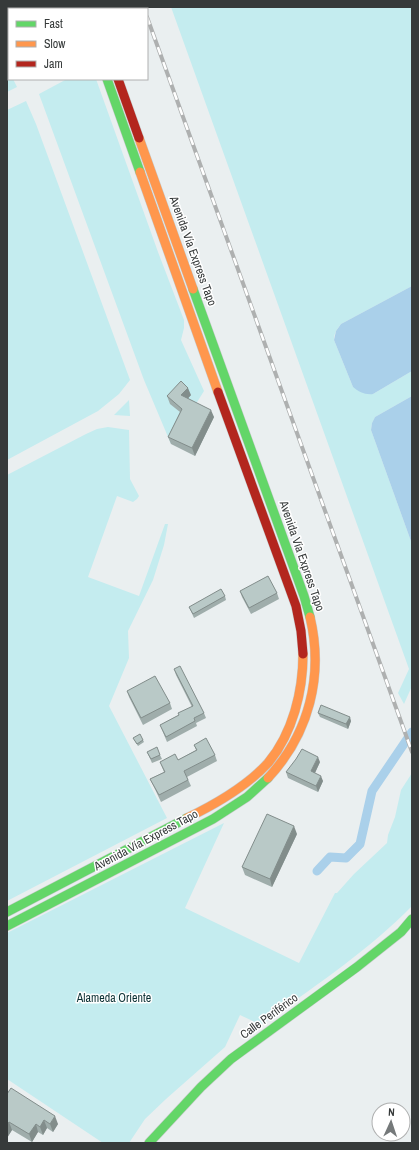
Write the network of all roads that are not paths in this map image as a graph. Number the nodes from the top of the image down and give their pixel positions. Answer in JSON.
{"nodes":[{"id":1,"x":107,"y":80,"type":"edge"},
{"id":2,"x":118,"y":80,"type":"edge"},
{"id":3,"x":7,"y":912,"type":"edge"},
{"id":4,"x":412,"y":919,"type":"edge"},
{"id":5,"x":7,"y":926,"type":"edge"},
{"id":6,"x":149,"y":1143,"type":"edge"}],
"edges":[{"from":1,"to":3,"type":"main road","name":"Avenida Vía Express Tapo"},
{"from":2,"to":5,"type":"main road","name":"Avenida Vía Express Tapo"},
{"from":4,"to":6,"type":"main road","name":"Calle Periférico"}]}
